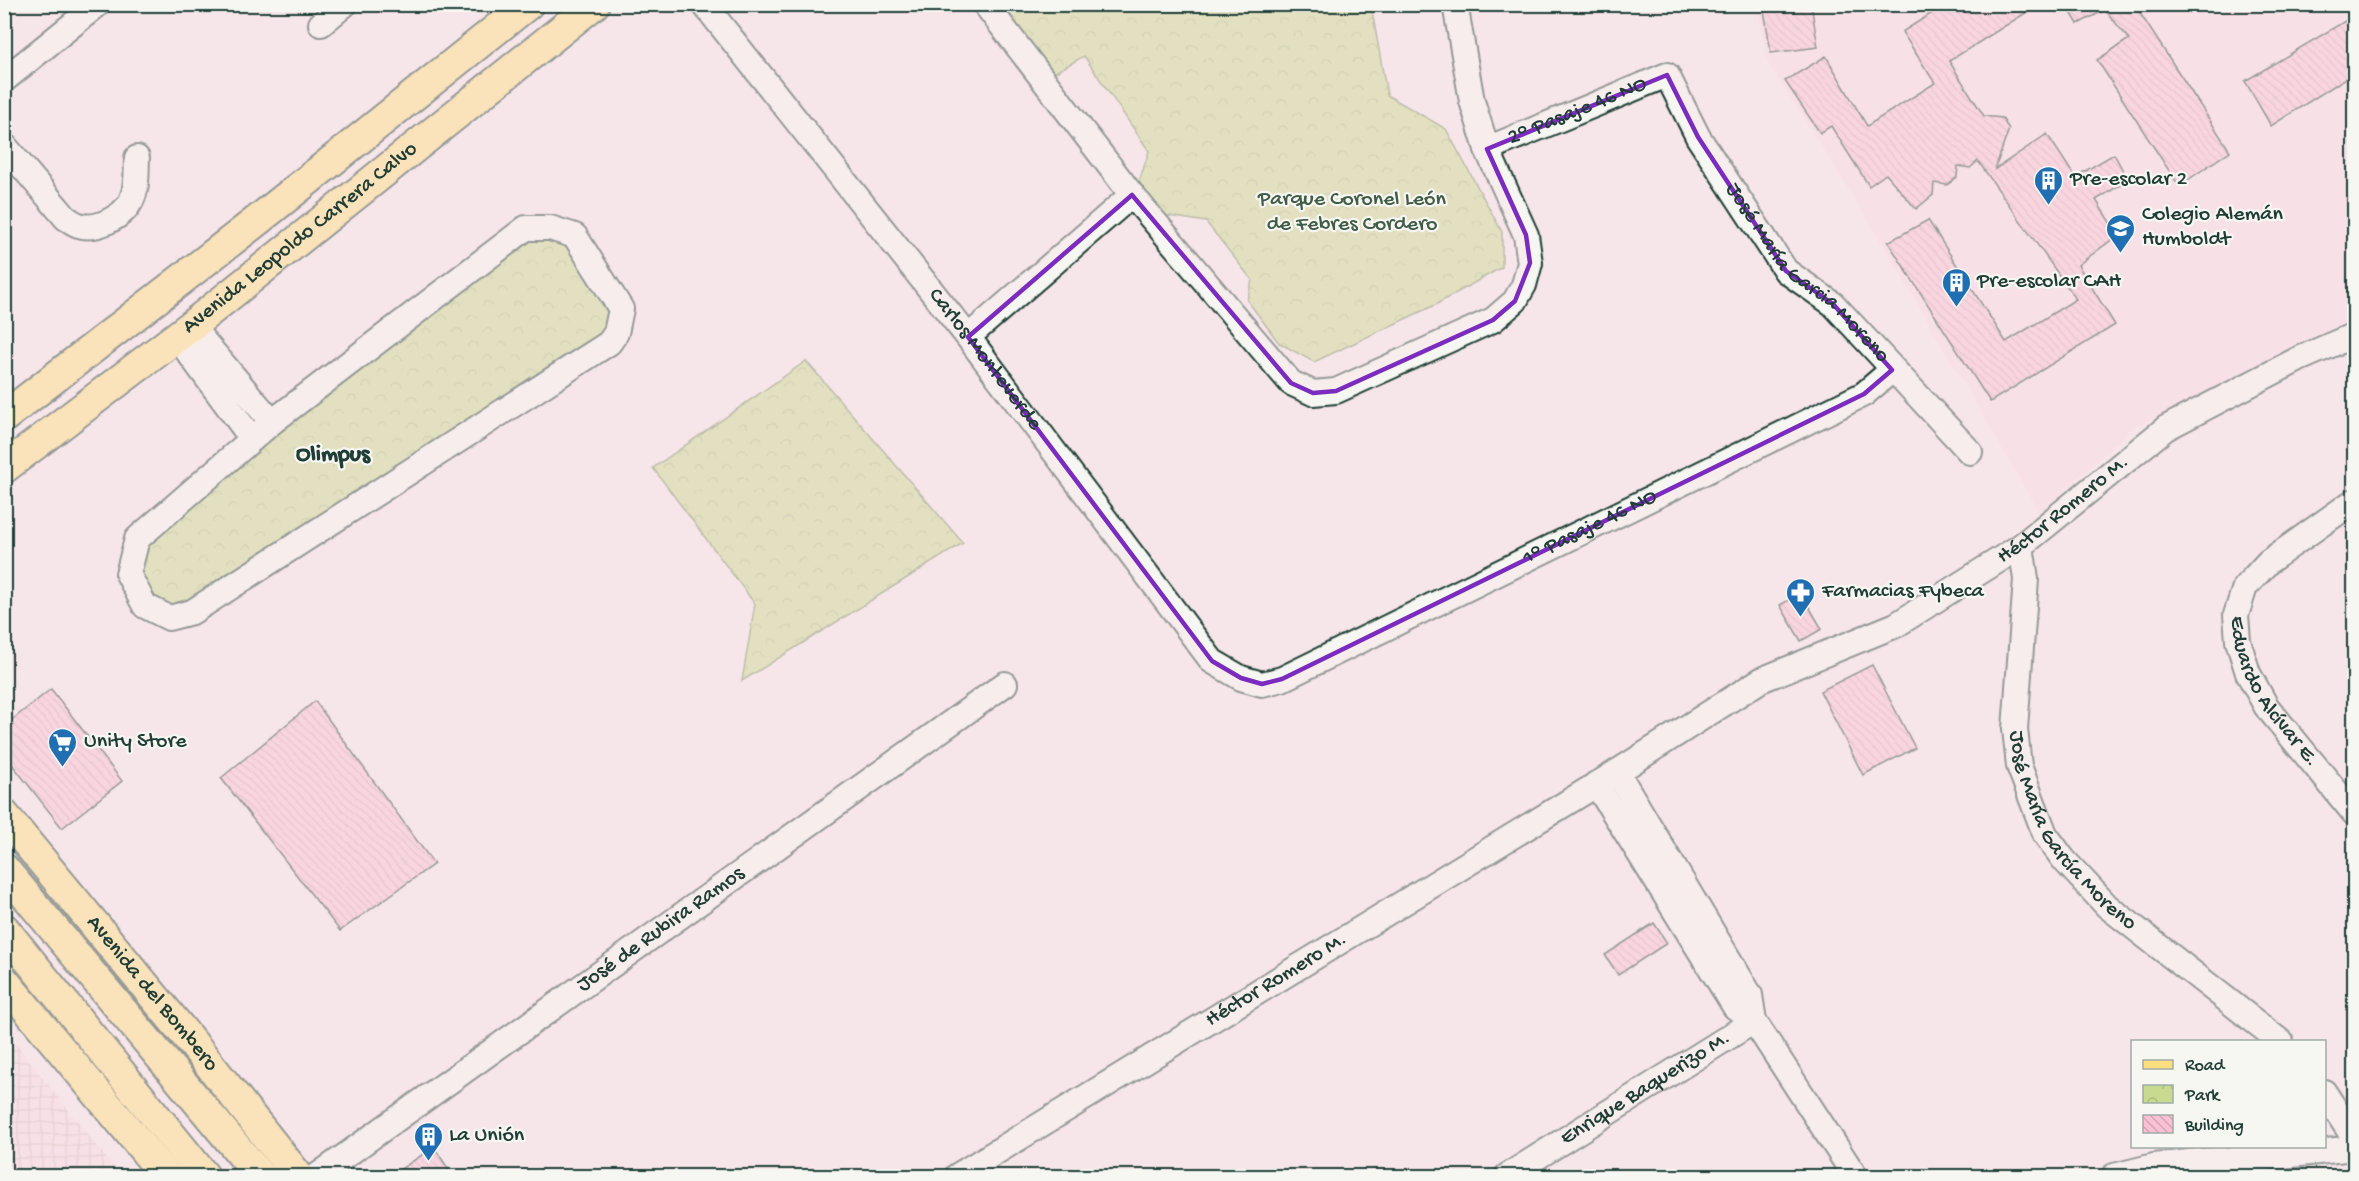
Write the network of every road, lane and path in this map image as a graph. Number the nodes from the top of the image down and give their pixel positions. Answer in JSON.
{"nodes":[{"id":1,"x":98,"y":4,"type":"edge"},
{"id":2,"x":345,"y":4,"type":"edge"},
{"id":3,"x":528,"y":4,"type":"edge"},
{"id":4,"x":594,"y":4,"type":"edge"},
{"id":5,"x":704,"y":4,"type":"edge"},
{"id":6,"x":985,"y":4,"type":"edge"},
{"id":7,"x":1455,"y":4,"type":"edge"},
{"id":8,"x":321,"y":24,"type":"dead end"},
{"id":9,"x":1666,"y":75,"type":"joint"},
{"id":10,"x":4,"y":80,"type":"edge"},
{"id":11,"x":4,"y":145,"type":"edge"},
{"id":12,"x":1487,"y":149,"type":"junction"},
{"id":13,"x":137,"y":158,"type":"dead end"},
{"id":14,"x":1132,"y":195,"type":"junction"},
{"id":15,"x":184,"y":331,"type":"junction"},
{"id":16,"x":968,"y":337,"type":"junction"},
{"id":17,"x":2353,"y":340,"type":"edge"},
{"id":18,"x":1892,"y":370,"type":"junction"},
{"id":19,"x":4,"y":417,"type":"edge"},
{"id":20,"x":272,"y":422,"type":"junction"},
{"id":21,"x":252,"y":439,"type":"junction"},
{"id":22,"x":1970,"y":452,"type":"dead end"},
{"id":23,"x":4,"y":468,"type":"edge"},
{"id":24,"x":2355,"y":501,"type":"edge"},
{"id":25,"x":2021,"y":546,"type":"junction"},
{"id":26,"x":1282,"y":679,"type":"joint"},
{"id":27,"x":1005,"y":684,"type":"dead end"},
{"id":28,"x":1617,"y":772,"type":"junction"},
{"id":29,"x":1596,"y":784,"type":"junction"},
{"id":30,"x":2355,"y":813,"type":"edge"},
{"id":31,"x":4,"y":814,"type":"edge"},
{"id":32,"x":4,"y":869,"type":"edge"},
{"id":33,"x":4,"y":885,"type":"edge"},
{"id":34,"x":4,"y":929,"type":"edge"},
{"id":35,"x":4,"y":981,"type":"edge"},
{"id":36,"x":1754,"y":1021,"type":"junction"},
{"id":37,"x":2280,"y":1040,"type":"edge"},
{"id":38,"x":2326,"y":1094,"type":"edge"},
{"id":39,"x":2355,"y":1138,"type":"edge"},
{"id":40,"x":2355,"y":1148,"type":"edge"},
{"id":41,"x":166,"y":1176,"type":"edge"},
{"id":42,"x":204,"y":1176,"type":"edge"},
{"id":43,"x":241,"y":1176,"type":"edge"},
{"id":44,"x":260,"y":1176,"type":"edge"},
{"id":45,"x":298,"y":1176,"type":"edge"},
{"id":46,"x":317,"y":1176,"type":"edge"},
{"id":47,"x":957,"y":1176,"type":"edge"},
{"id":48,"x":1507,"y":1176,"type":"edge"},
{"id":49,"x":1855,"y":1176,"type":"edge"},
{"id":50,"x":2114,"y":1176,"type":"edge"}],
"edges":[{"from":1,"to":10,"type":"street"},
{"from":2,"to":8,"type":"street"},
{"from":3,"to":19,"type":"main road","name":"Avenida Leopoldo Carrera Calvo"},
{"from":4,"to":15,"type":"main road","name":"Avenida Leopoldo Carrera Calvo"},
{"from":5,"to":16,"type":"street","name":"Carlos Monteverde"},
{"from":6,"to":14,"type":"street"},
{"from":7,"to":12,"type":"street"},
{"from":9,"to":12,"type":"street","name":"2° Pasaje 46 NO"},
{"from":9,"to":18,"type":"street","name":"José María Garcia Moreno"},
{"from":11,"to":13,"type":"street"},
{"from":12,"to":14,"type":"street"},
{"from":14,"to":16,"type":"street"},
{"from":15,"to":20,"type":"street"},
{"from":15,"to":21,"type":"street"},
{"from":15,"to":23,"type":"main road","name":"Avenida Leopoldo Carrera Calvo"},
{"from":16,"to":26,"type":"street","name":"Carlos Monteverde"},
{"from":17,"to":25,"type":"street","name":"Héctor Romero M."},
{"from":18,"to":22,"type":"street","name":"José María Garcia Moreno"},
{"from":18,"to":26,"type":"street","name":"1° Pasaje 46 NO"},
{"from":20,"to":21,"type":"street"},
{"from":20,"to":21,"type":"street"},
{"from":24,"to":30,"type":"street","name":"Eduardo Alcívar E."},
{"from":25,"to":28,"type":"street","name":"Héctor Romero M."},
{"from":25,"to":37,"type":"street","name":"José María García Moreno"},
{"from":27,"to":46,"type":"street","name":"José de Rubira Ramos"},
{"from":28,"to":29,"type":"street","name":"Héctor Romero M."},
{"from":28,"to":36,"type":"street"},
{"from":29,"to":36,"type":"street"},
{"from":29,"to":47,"type":"street","name":"Héctor Romero M."},
{"from":31,"to":45,"type":"main road","name":"Avenida del Bombero"},
{"from":32,"to":44,"type":"main road","name":"Avenida del Bombero"},
{"from":33,"to":43,"type":"main road"},
{"from":34,"to":42,"type":"main road"},
{"from":35,"to":41,"type":"main road"},
{"from":36,"to":48,"type":"street","name":"Enrique Baquerizo M."},
{"from":36,"to":49,"type":"street"},
{"from":38,"to":39,"type":"street"},
{"from":40,"to":50,"type":"street"}]}
